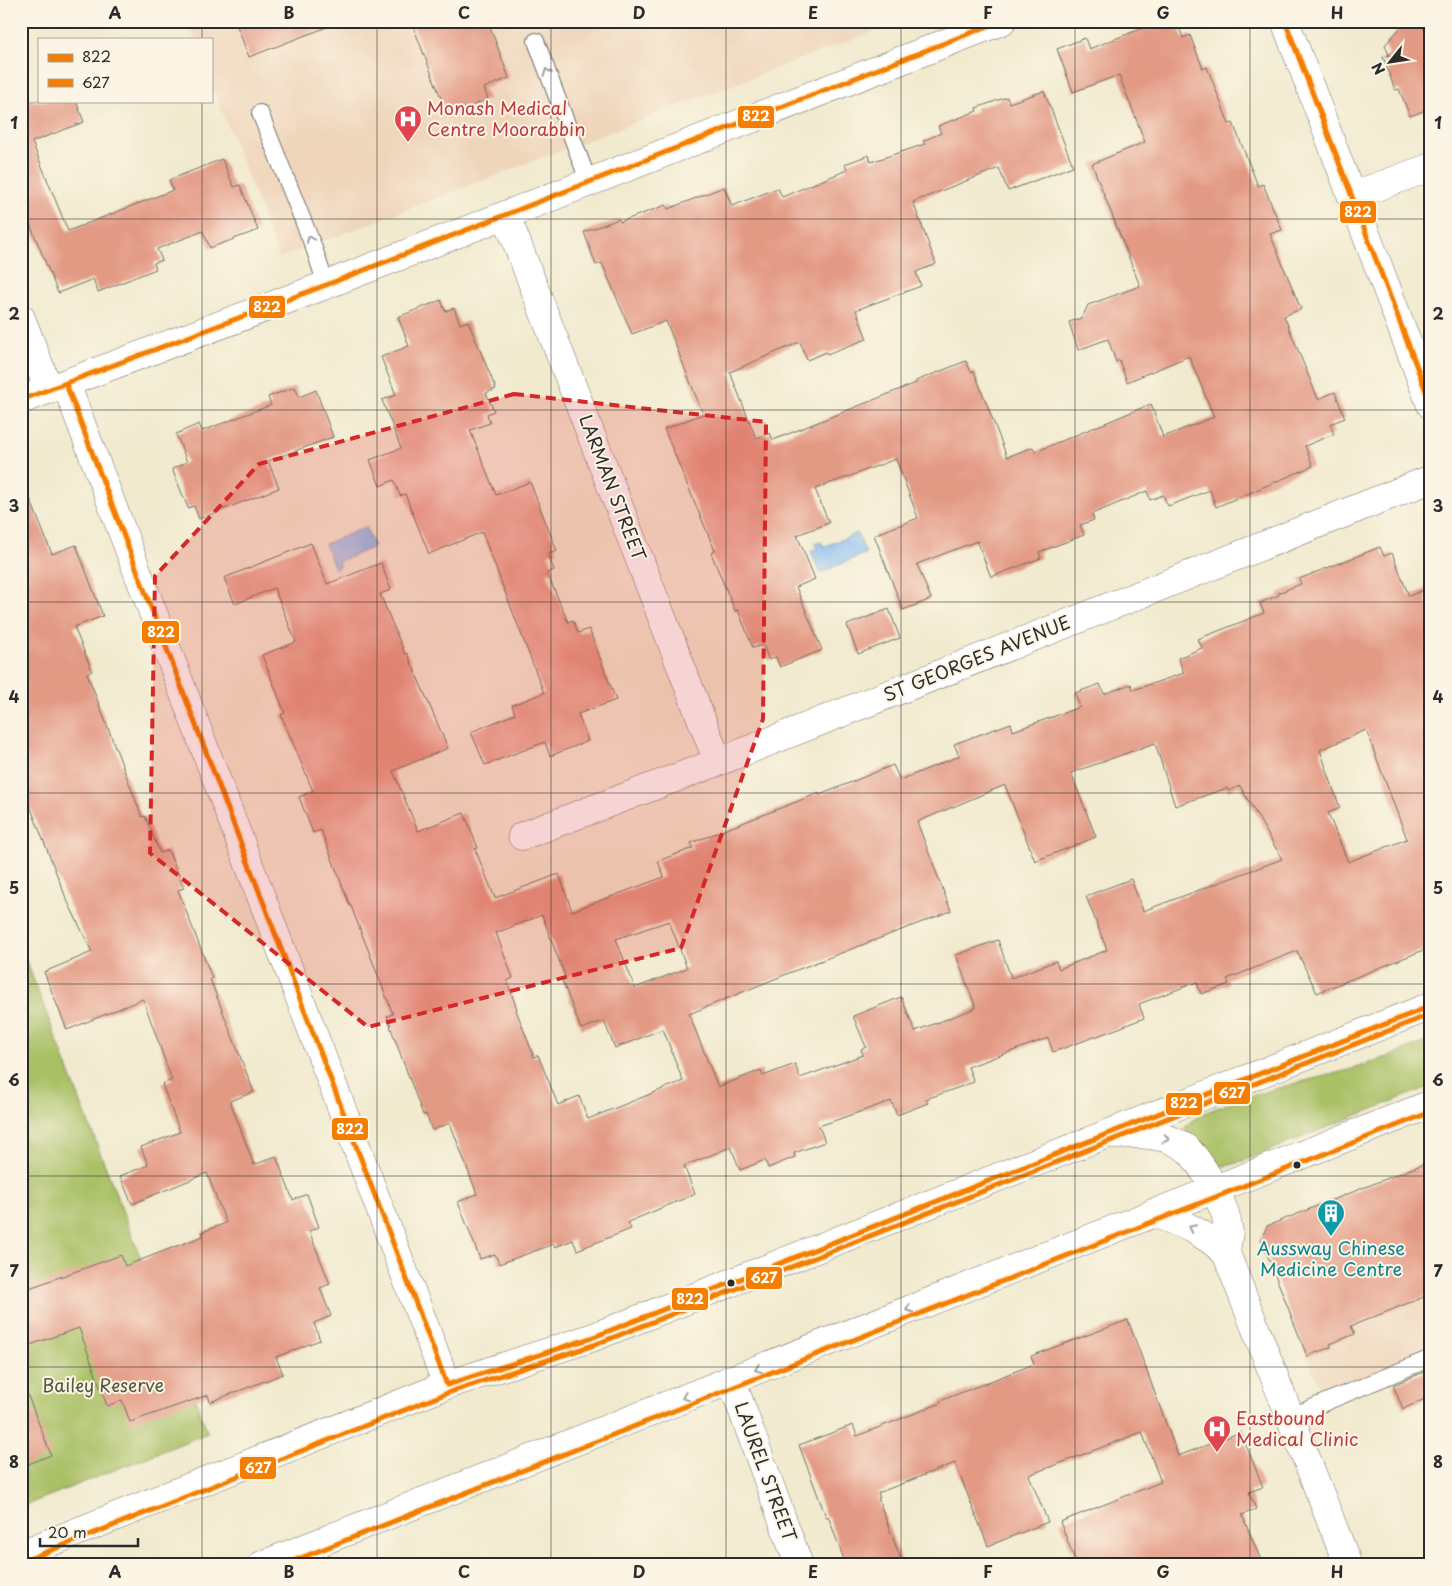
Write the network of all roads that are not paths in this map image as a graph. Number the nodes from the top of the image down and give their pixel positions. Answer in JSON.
{"nodes":[{"id":1,"x":1002,"y":21,"type":"edge"},
{"id":2,"x":1285,"y":21,"type":"edge"},
{"id":3,"x":536,"y":41,"type":"dead end"},
{"id":4,"x":260,"y":113,"type":"dead end"},
{"id":5,"x":1431,"y":166,"type":"edge"},
{"id":6,"x":589,"y":183,"type":"junction"},
{"id":7,"x":1352,"y":196,"type":"junction"},
{"id":8,"x":506,"y":215,"type":"junction"},
{"id":9,"x":326,"y":285,"type":"junction"},
{"id":10,"x":21,"y":318,"type":"edge"},
{"id":11,"x":58,"y":387,"type":"junction"},
{"id":12,"x":21,"y":400,"type":"edge"},
{"id":13,"x":1431,"y":405,"type":"edge"},
{"id":14,"x":1431,"y":479,"type":"edge"},
{"id":15,"x":718,"y":762,"type":"junction"},
{"id":16,"x":522,"y":836,"type":"dead end"},
{"id":17,"x":1431,"y":1006,"type":"edge"},
{"id":18,"x":1431,"y":1104,"type":"edge"},
{"id":19,"x":1100,"y":1136,"type":"junction"},
{"id":20,"x":1215,"y":1189,"type":"junction"},
{"id":21,"x":1153,"y":1213,"type":"junction"},
{"id":22,"x":1226,"y":1253,"type":"junction"},
{"id":23,"x":1431,"y":1358,"type":"edge"},
{"id":24,"x":731,"y":1380,"type":"junction"},
{"id":25,"x":447,"y":1385,"type":"junction"},
{"id":26,"x":1290,"y":1417,"type":"junction"},
{"id":27,"x":21,"y":1554,"type":"edge"},
{"id":28,"x":262,"y":1565,"type":"edge"},
{"id":29,"x":799,"y":1565,"type":"edge"},
{"id":30,"x":1348,"y":1565,"type":"edge"}],
"edges":[{"from":1,"to":6,"type":"street"},
{"from":2,"to":7,"type":"street"},
{"from":6,"to":3,"type":"lane","one_way":true},
{"from":9,"to":4,"type":"lane","one_way":true},
{"from":5,"to":7,"type":"street"},
{"from":6,"to":8,"type":"street"},
{"from":7,"to":13,"type":"street"},
{"from":8,"to":9,"type":"street"},
{"from":8,"to":15,"type":"street","name":"LARMAN STREET"},
{"from":9,"to":11,"type":"street"},
{"from":10,"to":11,"type":"street"},
{"from":11,"to":12,"type":"street"},
{"from":11,"to":25,"type":"street"},
{"from":14,"to":15,"type":"street","name":"ST GEORGES AVENUE"},
{"from":15,"to":16,"type":"street","name":"ST GEORGES AVENUE"},
{"from":17,"to":19,"type":"street"},
{"from":18,"to":20,"type":"street"},
{"from":19,"to":20,"type":"street","one_way":true},
{"from":19,"to":25,"type":"street"},
{"from":20,"to":21,"type":"street"},
{"from":20,"to":22,"type":"street"},
{"from":22,"to":21,"type":"street","one_way":true},
{"from":21,"to":24,"type":"street","one_way":true},
{"from":22,"to":26,"type":"street"},
{"from":23,"to":26,"type":"lane"},
{"from":24,"to":28,"type":"street","one_way":true},
{"from":24,"to":29,"type":"street","name":"LAUREL STREET"},
{"from":25,"to":27,"type":"street"},
{"from":26,"to":30,"type":"street"}]}
